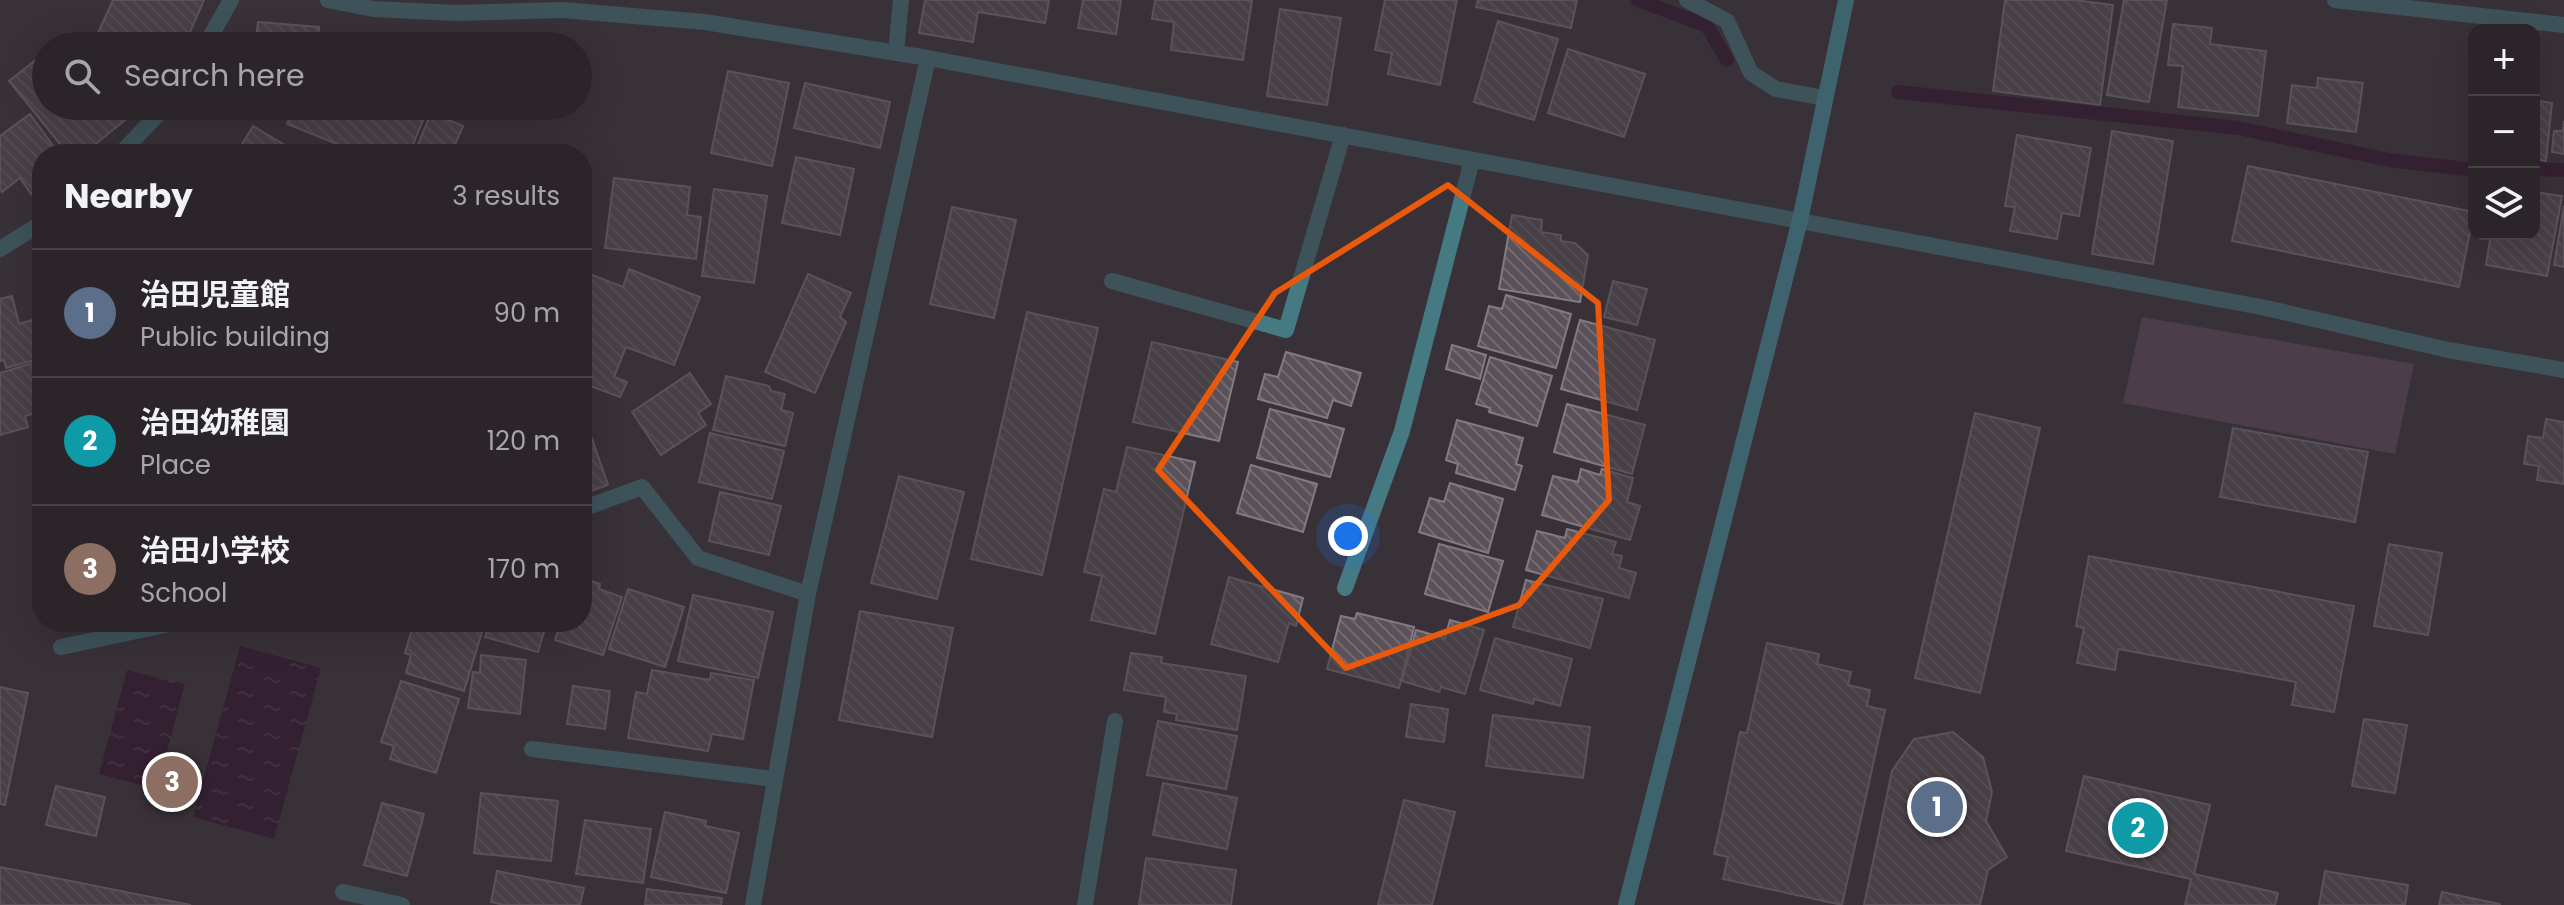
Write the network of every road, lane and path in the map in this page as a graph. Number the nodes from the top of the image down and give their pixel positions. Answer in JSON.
{"nodes":[{"id":1,"x":231,"y":0,"type":"edge"},
{"id":2,"x":328,"y":0,"type":"edge"},
{"id":3,"x":901,"y":0,"type":"edge"},
{"id":4,"x":1687,"y":0,"type":"edge"},
{"id":5,"x":1846,"y":0,"type":"edge"},
{"id":6,"x":2335,"y":0,"type":"edge"},
{"id":7,"x":2506,"y":0,"type":"edge"},
{"id":8,"x":563,"y":5,"type":"edge"},
{"id":9,"x":2501,"y":17,"type":"junction"},
{"id":10,"x":2564,"y":25,"type":"edge"},
{"id":11,"x":213,"y":32,"type":"edge"},
{"id":12,"x":896,"y":53,"type":"junction"},
{"id":13,"x":928,"y":58,"type":"junction"},
{"id":14,"x":1824,"y":98,"type":"junction"},
{"id":15,"x":153,"y":120,"type":"edge"},
{"id":16,"x":1343,"y":135,"type":"junction"},
{"id":17,"x":130,"y":144,"type":"edge"},
{"id":18,"x":1472,"y":160,"type":"junction"},
{"id":19,"x":1800,"y":220,"type":"junction"},
{"id":20,"x":32,"y":229,"type":"edge"},
{"id":21,"x":0,"y":249,"type":"edge"},
{"id":22,"x":1112,"y":281,"type":"dead end"},
{"id":23,"x":2564,"y":370,"type":"edge"},
{"id":24,"x":592,"y":505,"type":"edge"},
{"id":25,"x":1345,"y":588,"type":"dead end"},
{"id":26,"x":808,"y":594,"type":"junction"},
{"id":27,"x":136,"y":632,"type":"edge"},
{"id":28,"x":61,"y":647,"type":"dead end"},
{"id":29,"x":1115,"y":721,"type":"dead end"},
{"id":30,"x":532,"y":749,"type":"dead end"},
{"id":31,"x":774,"y":779,"type":"junction"},
{"id":32,"x":343,"y":892,"type":"dead end"},
{"id":33,"x":402,"y":905,"type":"edge"},
{"id":34,"x":753,"y":905,"type":"edge"},
{"id":35,"x":1085,"y":905,"type":"edge"},
{"id":36,"x":1626,"y":905,"type":"edge"}],
"edges":[{"from":1,"to":11,"type":"street"},
{"from":2,"to":8,"type":"street"},
{"from":3,"to":12,"type":"street"},
{"from":4,"to":14,"type":"street"},
{"from":5,"to":14,"type":"street"},
{"from":6,"to":9,"type":"street"},
{"from":7,"to":9,"type":"street"},
{"from":8,"to":12,"type":"street"},
{"from":9,"to":10,"type":"street"},
{"from":12,"to":13,"type":"street"},
{"from":13,"to":16,"type":"street"},
{"from":13,"to":26,"type":"street"},
{"from":14,"to":19,"type":"street"},
{"from":15,"to":17,"type":"street"},
{"from":16,"to":18,"type":"street"},
{"from":16,"to":22,"type":"street"},
{"from":18,"to":19,"type":"street"},
{"from":18,"to":25,"type":"street"},
{"from":19,"to":23,"type":"street"},
{"from":19,"to":36,"type":"street"},
{"from":20,"to":21,"type":"street"},
{"from":24,"to":26,"type":"street"},
{"from":26,"to":31,"type":"street"},
{"from":27,"to":28,"type":"street"},
{"from":29,"to":35,"type":"street"},
{"from":30,"to":31,"type":"street"},
{"from":31,"to":34,"type":"street"},
{"from":32,"to":33,"type":"street"}]}
